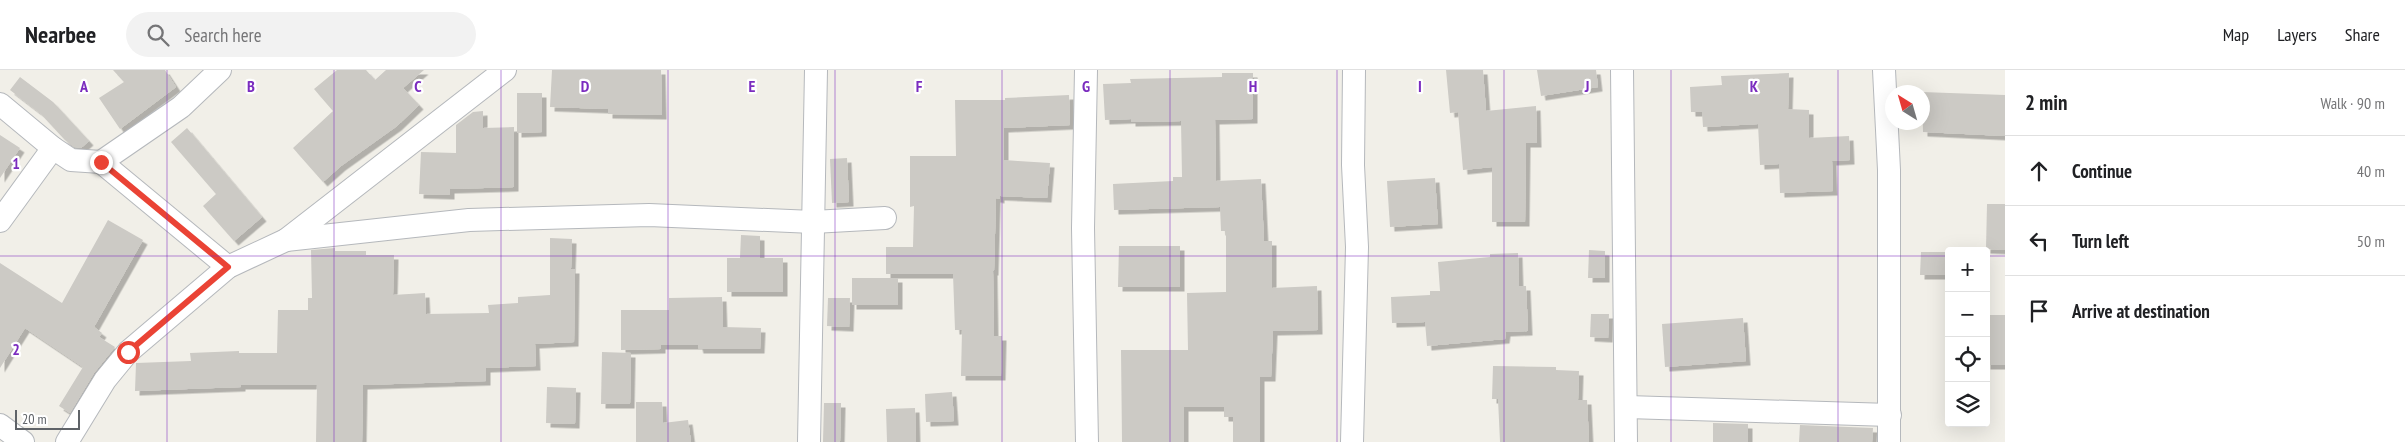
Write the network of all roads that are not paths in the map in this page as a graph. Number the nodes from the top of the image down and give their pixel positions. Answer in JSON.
{"nodes":[{"id":1,"x":220,"y":70,"type":"edge"},
{"id":2,"x":505,"y":70,"type":"edge"},
{"id":3,"x":816,"y":70,"type":"edge"},
{"id":4,"x":1086,"y":70,"type":"edge"},
{"id":5,"x":1354,"y":70,"type":"edge"},
{"id":6,"x":1622,"y":70,"type":"edge"},
{"id":7,"x":1884,"y":70,"type":"edge"},
{"id":8,"x":0,"y":104,"type":"edge"},
{"id":9,"x":53,"y":148,"type":"junction"},
{"id":10,"x":101,"y":162,"type":"junction"},
{"id":11,"x":886,"y":218,"type":"dead end"},
{"id":12,"x":0,"y":221,"type":"edge"},
{"id":13,"x":814,"y":222,"type":"junction"},
{"id":14,"x":286,"y":240,"type":"junction"},
{"id":15,"x":228,"y":267,"type":"junction"},
{"id":16,"x":1627,"y":408,"type":"junction"},
{"id":17,"x":1890,"y":415,"type":"junction"},
{"id":18,"x":0,"y":425,"type":"edge"},
{"id":19,"x":23,"y":442,"type":"edge"},
{"id":20,"x":67,"y":442,"type":"edge"},
{"id":21,"x":809,"y":442,"type":"edge"},
{"id":22,"x":1087,"y":442,"type":"edge"},
{"id":23,"x":1352,"y":442,"type":"edge"},
{"id":24,"x":1626,"y":442,"type":"edge"},
{"id":25,"x":1889,"y":442,"type":"edge"}],
"edges":[{"from":1,"to":10,"type":"street"},
{"from":2,"to":14,"type":"street"},
{"from":3,"to":13,"type":"street"},
{"from":4,"to":22,"type":"street"},
{"from":5,"to":23,"type":"street"},
{"from":6,"to":16,"type":"street"},
{"from":7,"to":17,"type":"street"},
{"from":8,"to":9,"type":"street"},
{"from":9,"to":10,"type":"street"},
{"from":9,"to":12,"type":"street"},
{"from":10,"to":15,"type":"street"},
{"from":11,"to":13,"type":"street"},
{"from":13,"to":14,"type":"street"},
{"from":13,"to":21,"type":"street"},
{"from":14,"to":15,"type":"street"},
{"from":15,"to":20,"type":"street"},
{"from":16,"to":17,"type":"street"},
{"from":16,"to":24,"type":"street"},
{"from":17,"to":25,"type":"street"},
{"from":18,"to":19,"type":"street"}]}
